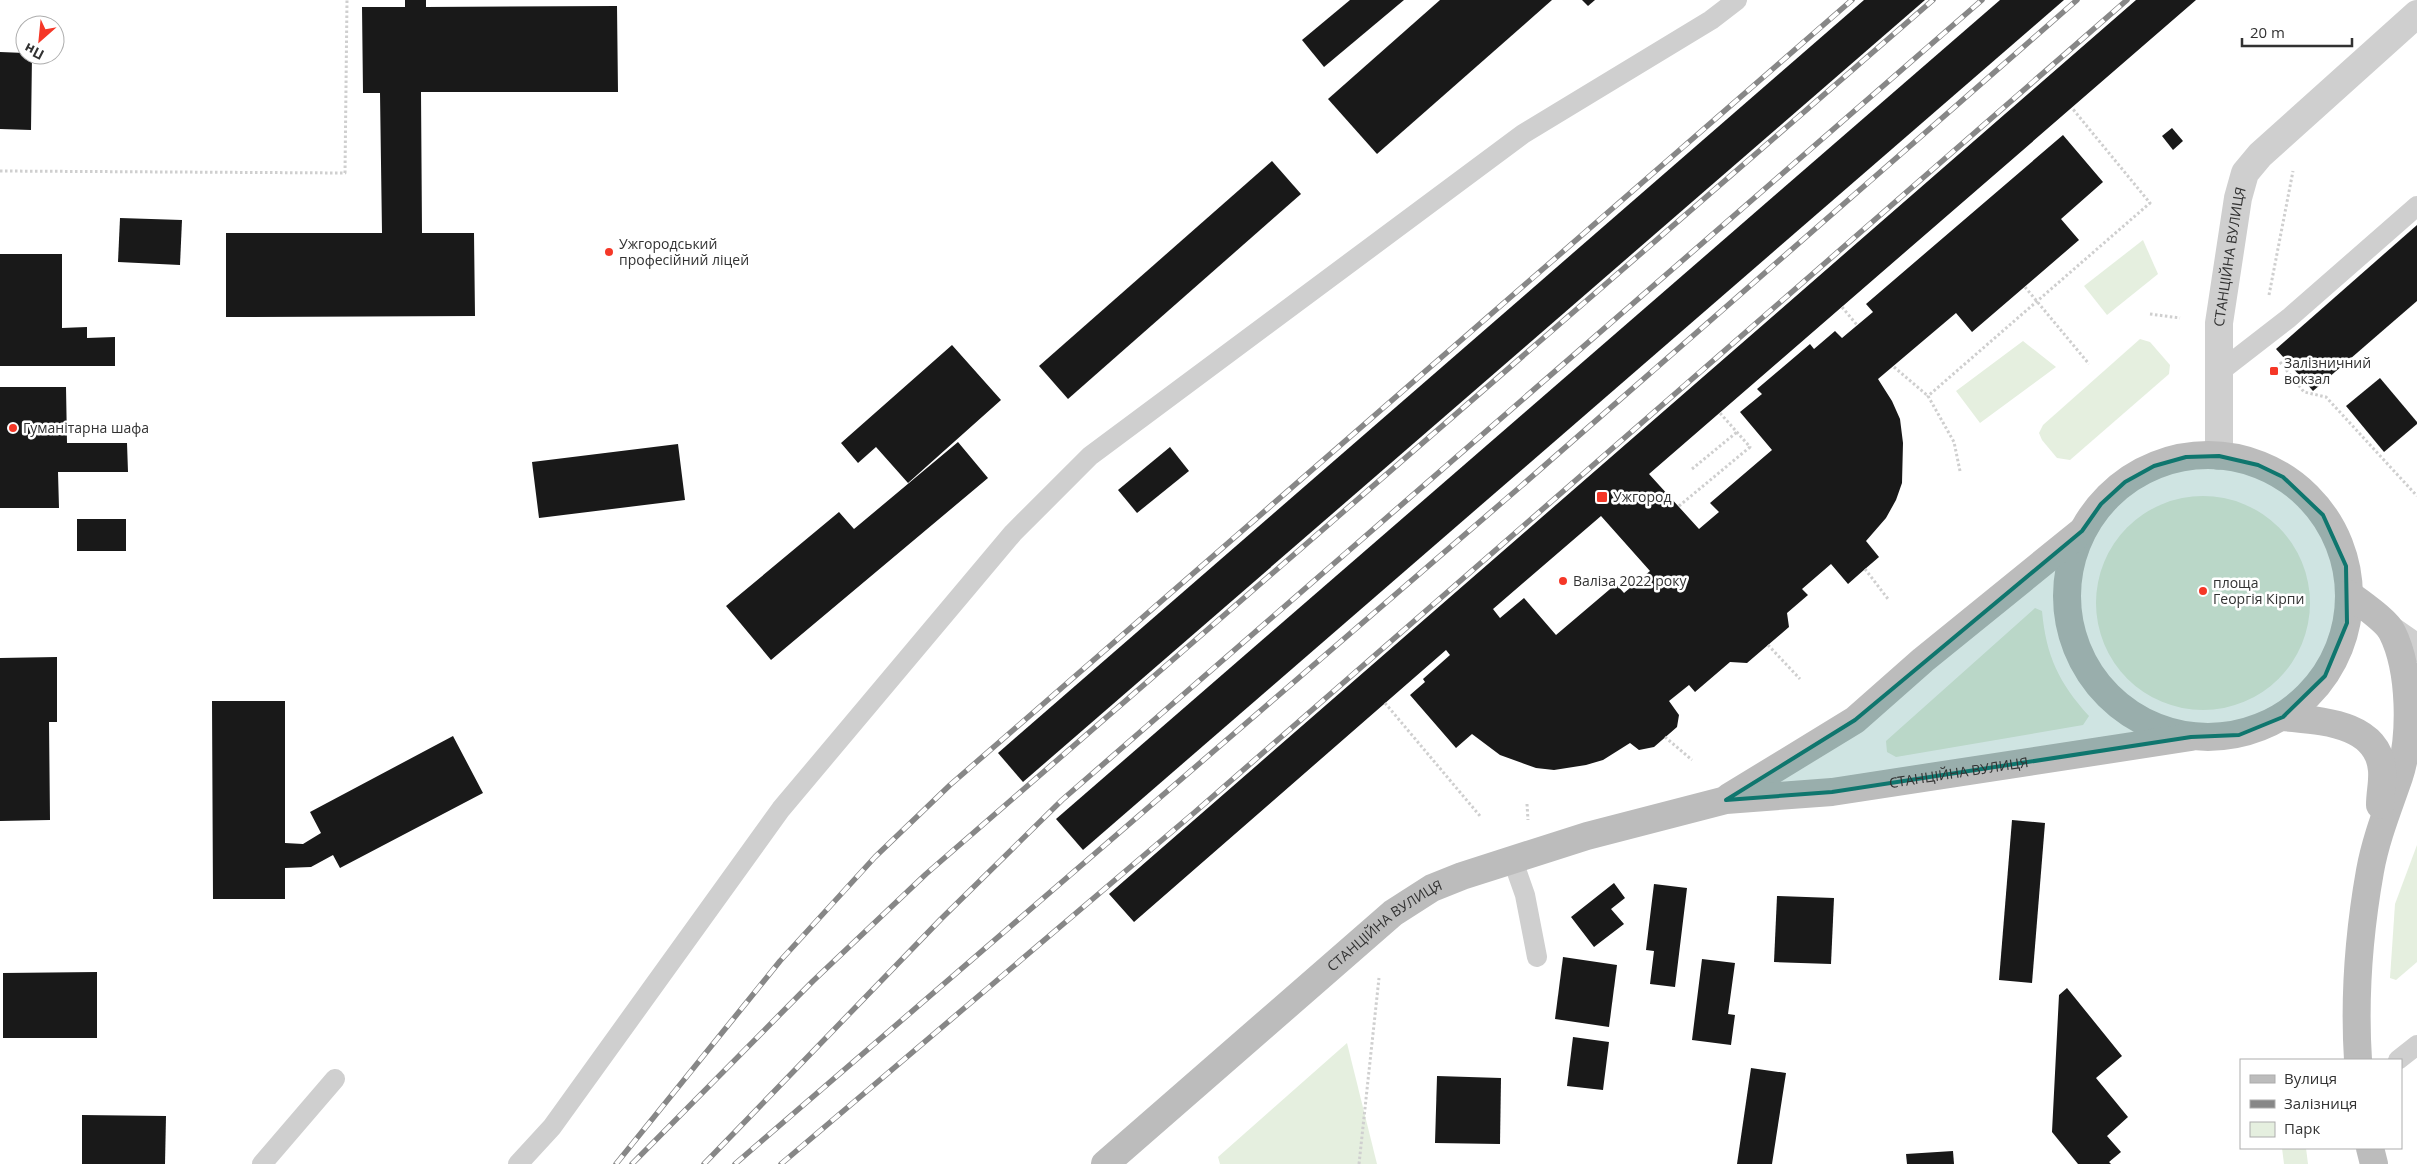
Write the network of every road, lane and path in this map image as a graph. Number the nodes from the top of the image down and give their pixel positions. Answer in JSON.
{"nodes":[{"id":1,"x":347,"y":0,"type":"edge"},
{"id":2,"x":1737,"y":0,"type":"edge"},
{"id":3,"x":2417,"y":14,"type":"edge"},
{"id":4,"x":2072,"y":108,"type":"dead end"},
{"id":5,"x":2294,"y":168,"type":"dead end"},
{"id":6,"x":0,"y":171,"type":"edge"},
{"id":7,"x":2417,"y":206,"type":"edge"},
{"id":8,"x":2025,"y":287,"type":"dead end"},
{"id":9,"x":2036,"y":302,"type":"junction"},
{"id":10,"x":1842,"y":307,"type":"dead end"},
{"id":11,"x":2150,"y":314,"type":"dead end"},
{"id":12,"x":2180,"y":318,"type":"dead end"},
{"id":13,"x":1857,"y":325,"type":"dead end"},
{"id":14,"x":2261,"y":338,"type":"junction"},
{"id":15,"x":2089,"y":364,"type":"dead end"},
{"id":16,"x":1894,"y":366,"type":"dead end"},
{"id":17,"x":2218,"y":373,"type":"junction"},
{"id":18,"x":1928,"y":396,"type":"junction"},
{"id":19,"x":1720,"y":412,"type":"dead end"},
{"id":20,"x":1737,"y":432,"type":"junction"},
{"id":21,"x":2219,"y":456,"type":"junction"},
{"id":22,"x":1692,"y":469,"type":"dead end"},
{"id":23,"x":1960,"y":471,"type":"dead end"},
{"id":24,"x":2417,"y":496,"type":"edge"},
{"id":25,"x":1679,"y":506,"type":"dead end"},
{"id":26,"x":2082,"y":531,"type":"junction"},
{"id":27,"x":1865,"y":569,"type":"dead end"},
{"id":28,"x":2350,"y":594,"type":"junction"},
{"id":29,"x":1888,"y":599,"type":"dead end"},
{"id":30,"x":2391,"y":630,"type":"junction"},
{"id":31,"x":1768,"y":645,"type":"dead end"},
{"id":32,"x":2417,"y":648,"type":"edge"},
{"id":33,"x":1800,"y":679,"type":"dead end"},
{"id":34,"x":1384,"y":703,"type":"dead end"},
{"id":35,"x":2283,"y":717,"type":"junction"},
{"id":36,"x":1665,"y":737,"type":"dead end"},
{"id":37,"x":2191,"y":737,"type":"junction"},
{"id":38,"x":1692,"y":760,"type":"dead end"},
{"id":39,"x":2408,"y":768,"type":"edge"},
{"id":40,"x":1726,"y":800,"type":"junction"},
{"id":41,"x":1527,"y":804,"type":"dead end"},
{"id":42,"x":1480,"y":816,"type":"dead end"},
{"id":43,"x":2380,"y":826,"type":"junction"},
{"id":44,"x":1529,"y":829,"type":"dead end"},
{"id":45,"x":1513,"y":860,"type":"junction"},
{"id":46,"x":1537,"y":957,"type":"dead end"},
{"id":47,"x":1379,"y":978,"type":"dead end"},
{"id":48,"x":2417,"y":1045,"type":"edge"},
{"id":49,"x":2358,"y":1059,"type":"edge"},
{"id":50,"x":2399,"y":1059,"type":"edge"},
{"id":51,"x":335,"y":1079,"type":"dead end"},
{"id":52,"x":2370,"y":1149,"type":"edge"},
{"id":53,"x":262,"y":1164,"type":"edge"},
{"id":54,"x":518,"y":1164,"type":"edge"},
{"id":55,"x":1105,"y":1164,"type":"edge"},
{"id":56,"x":1359,"y":1164,"type":"edge"},
{"id":57,"x":2374,"y":1164,"type":"edge"}],
"edges":[{"from":1,"to":6,"type":"path"},
{"from":2,"to":54,"type":"lane"},
{"from":3,"to":17,"type":"street","name":"СТАНЦІЙНА ВУЛИЦЯ"},
{"from":4,"to":9,"type":"path"},
{"from":5,"to":14,"type":"path"},
{"from":7,"to":14,"type":"lane"},
{"from":8,"to":9,"type":"path"},
{"from":9,"to":15,"type":"path"},
{"from":9,"to":18,"type":"path"},
{"from":10,"to":13,"type":"path"},
{"from":11,"to":12,"type":"path"},
{"from":14,"to":17,"type":"lane"},
{"from":14,"to":24,"type":"path"},
{"from":16,"to":18,"type":"path"},
{"from":17,"to":21,"type":"street","name":"СТАНЦІЙНА ВУЛИЦЯ"},
{"from":18,"to":23,"type":"path"},
{"from":19,"to":20,"type":"path"},
{"from":20,"to":22,"type":"path"},
{"from":20,"to":25,"type":"path"},
{"from":21,"to":26,"type":"main road"},
{"from":21,"to":28,"type":"main road"},
{"from":26,"to":37,"type":"main road"},
{"from":26,"to":40,"type":"main road","name":"СТАНЦІЙНА ВУЛИЦЯ"},
{"from":27,"to":29,"type":"path"},
{"from":28,"to":30,"type":"main road"},
{"from":28,"to":35,"type":"main road"},
{"from":30,"to":32,"type":"street"},
{"from":30,"to":39,"type":"main road"},
{"from":31,"to":33,"type":"path"},
{"from":34,"to":42,"type":"path"},
{"from":35,"to":37,"type":"main road"},
{"from":35,"to":43,"type":"main road"},
{"from":36,"to":38,"type":"path"},
{"from":37,"to":40,"type":"main road","name":"СТАНЦІЙНА ВУЛИЦЯ"},
{"from":39,"to":43,"type":"main road"},
{"from":40,"to":45,"type":"main road","name":"СТАНЦІЙНА ВУЛИЦЯ"},
{"from":41,"to":44,"type":"path"},
{"from":43,"to":49,"type":"main road"},
{"from":45,"to":46,"type":"lane"},
{"from":45,"to":55,"type":"main road","name":"СТАНЦІЙНА ВУЛИЦЯ"},
{"from":47,"to":56,"type":"path"},
{"from":48,"to":50,"type":"lane"},
{"from":51,"to":53,"type":"lane"},
{"from":52,"to":57,"type":"main road"}]}
